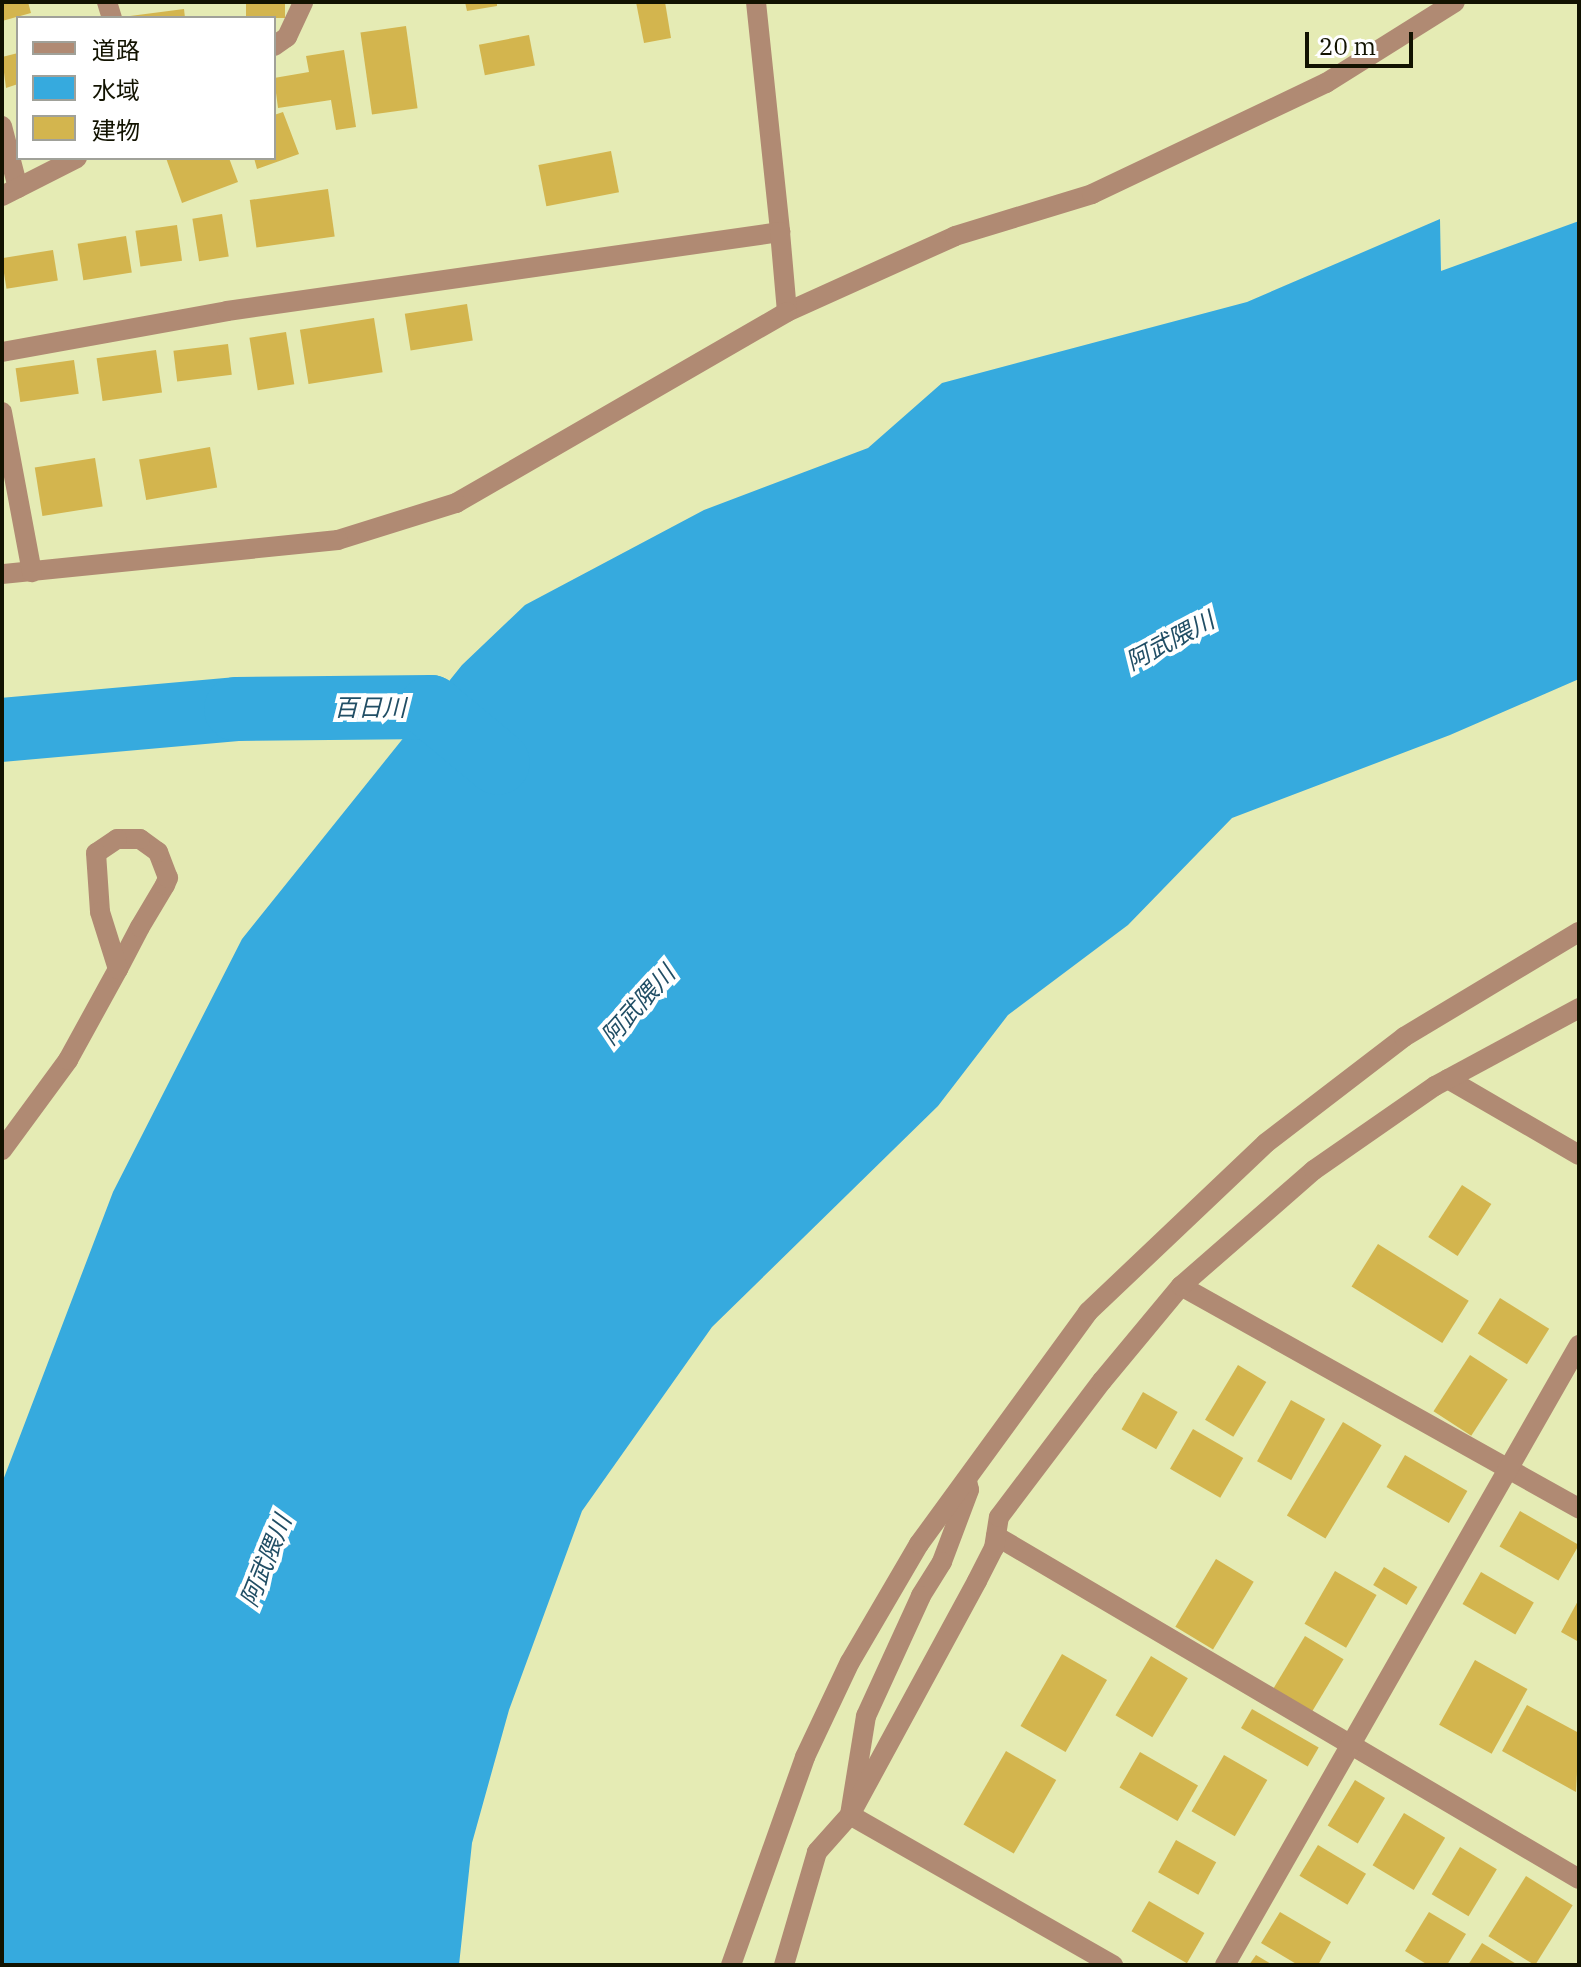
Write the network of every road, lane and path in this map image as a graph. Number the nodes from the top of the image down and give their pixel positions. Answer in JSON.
{"nodes":[{"id":1,"x":303,"y":2,"type":"edge"},
{"id":2,"x":756,"y":2,"type":"edge"},
{"id":3,"x":1455,"y":2,"type":"edge"},
{"id":4,"x":276,"y":45,"type":"edge"},
{"id":5,"x":2,"y":126,"type":"edge"},
{"id":6,"x":73,"y":160,"type":"edge"},
{"id":7,"x":10,"y":192,"type":"edge"},
{"id":8,"x":780,"y":232,"type":"junction"},
{"id":9,"x":787,"y":312,"type":"junction"},
{"id":10,"x":2,"y":352,"type":"edge"},
{"id":11,"x":2,"y":412,"type":"edge"},
{"id":12,"x":32,"y":572,"type":"junction"},
{"id":13,"x":2,"y":574,"type":"edge"},
{"id":14,"x":1579,"y":932,"type":"edge"},
{"id":15,"x":118,"y":969,"type":"junction"},
{"id":16,"x":1579,"y":1008,"type":"edge"},
{"id":17,"x":1448,"y":1079,"type":"junction"},
{"id":18,"x":2,"y":1150,"type":"edge"},
{"id":19,"x":1579,"y":1155,"type":"edge"},
{"id":20,"x":1181,"y":1286,"type":"junction"},
{"id":21,"x":1579,"y":1345,"type":"edge"},
{"id":22,"x":1508,"y":1467,"type":"junction"},
{"id":23,"x":966,"y":1477,"type":"junction"},
{"id":24,"x":1579,"y":1508,"type":"edge"},
{"id":25,"x":996,"y":1536,"type":"junction"},
{"id":26,"x":1351,"y":1747,"type":"junction"},
{"id":27,"x":850,"y":1815,"type":"junction"},
{"id":28,"x":1579,"y":1879,"type":"edge"},
{"id":29,"x":731,"y":1965,"type":"edge"},
{"id":30,"x":784,"y":1965,"type":"edge"},
{"id":31,"x":1113,"y":1965,"type":"edge"},
{"id":32,"x":1225,"y":1965,"type":"edge"}],
"edges":[{"from":1,"to":4,"type":"street"},
{"from":2,"to":8,"type":"street"},
{"from":3,"to":9,"type":"street"},
{"from":5,"to":7,"type":"street"},
{"from":6,"to":7,"type":"street"},
{"from":8,"to":9,"type":"street"},
{"from":8,"to":10,"type":"street"},
{"from":9,"to":12,"type":"street"},
{"from":11,"to":12,"type":"street"},
{"from":12,"to":13,"type":"street"},
{"from":14,"to":23,"type":"street"},
{"from":15,"to":15,"type":"street"},
{"from":15,"to":18,"type":"street"},
{"from":16,"to":17,"type":"street"},
{"from":17,"to":19,"type":"street"},
{"from":17,"to":20,"type":"street"},
{"from":20,"to":22,"type":"street"},
{"from":20,"to":25,"type":"street"},
{"from":21,"to":22,"type":"street"},
{"from":22,"to":24,"type":"street"},
{"from":22,"to":26,"type":"street"},
{"from":23,"to":27,"type":"street"},
{"from":23,"to":29,"type":"street"},
{"from":25,"to":26,"type":"street"},
{"from":25,"to":27,"type":"street"},
{"from":26,"to":28,"type":"street"},
{"from":26,"to":32,"type":"street"},
{"from":27,"to":30,"type":"street"},
{"from":27,"to":31,"type":"street"}]}
